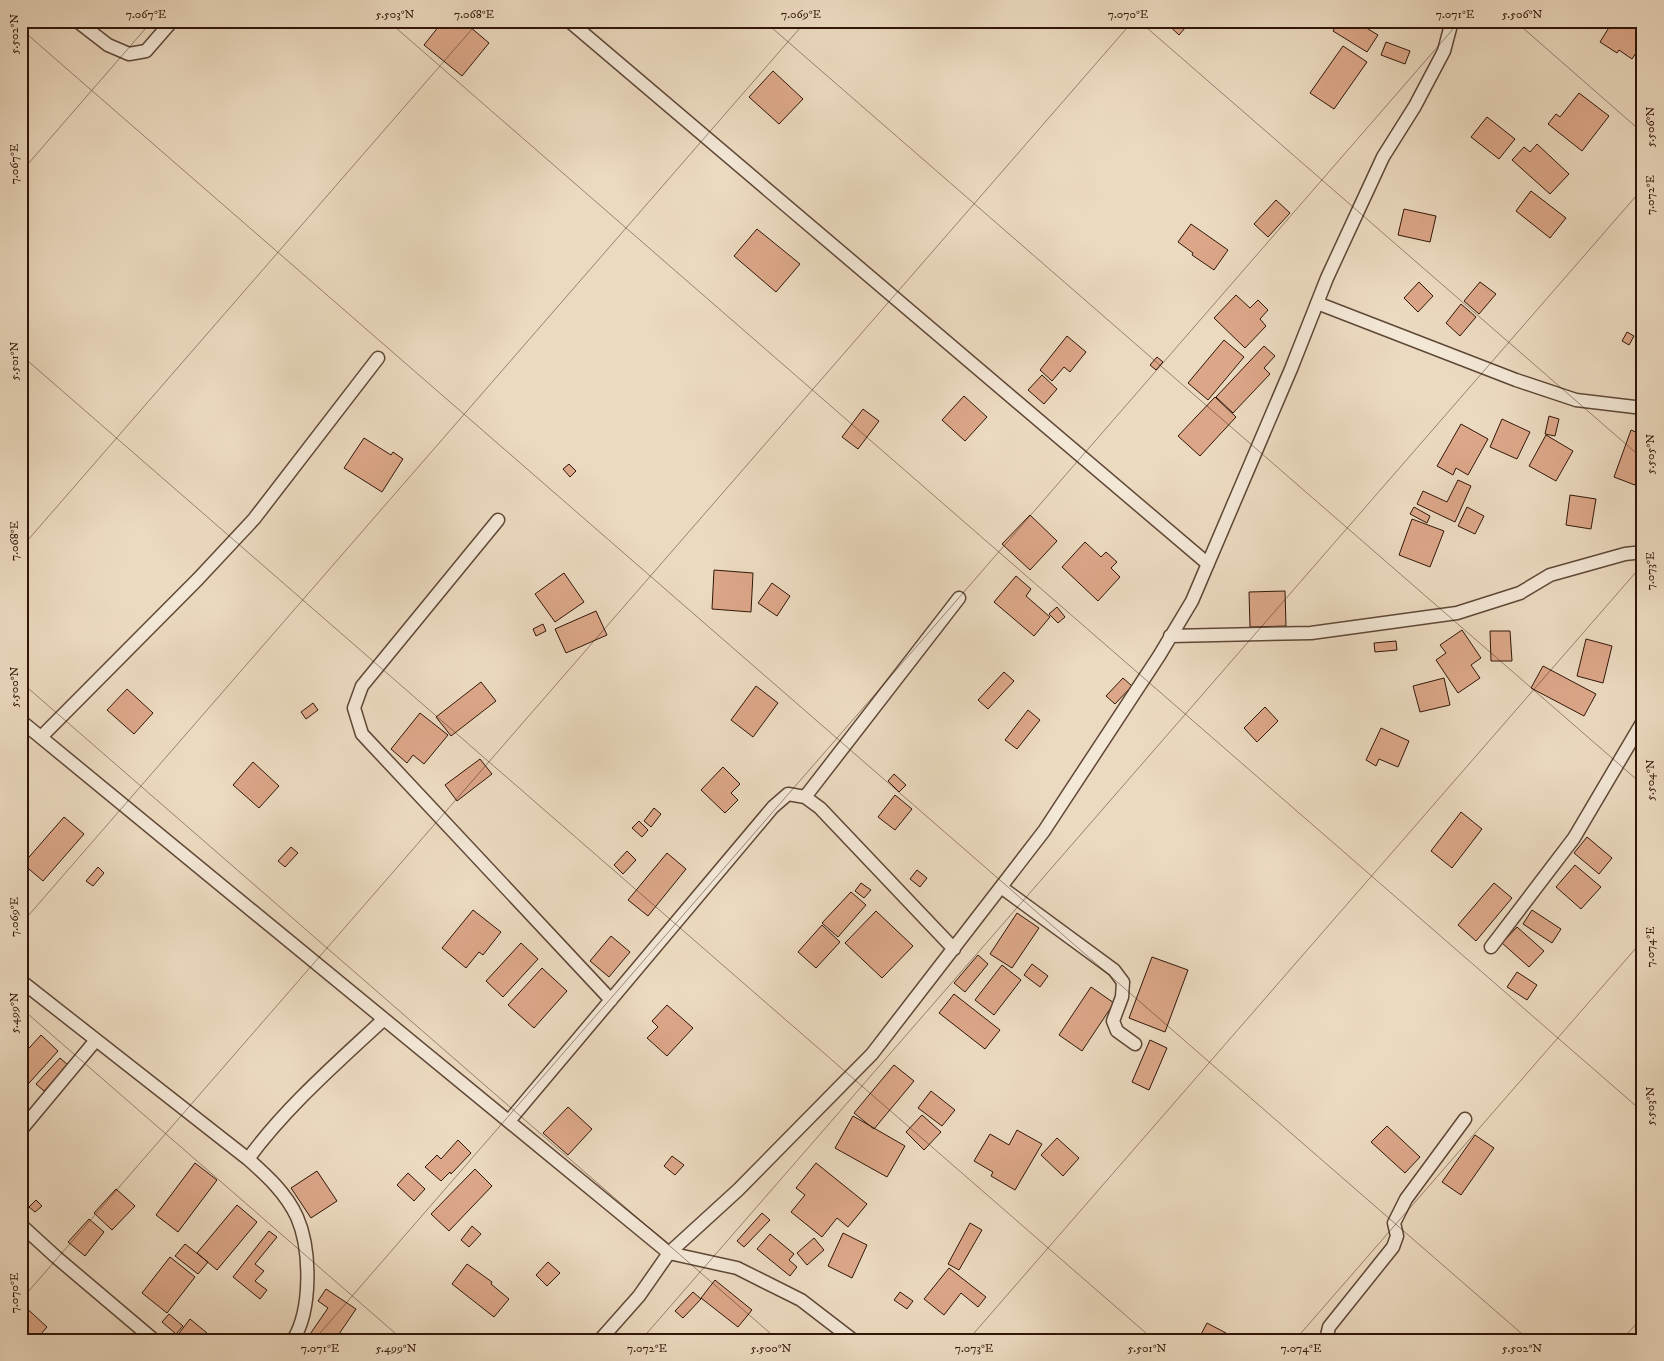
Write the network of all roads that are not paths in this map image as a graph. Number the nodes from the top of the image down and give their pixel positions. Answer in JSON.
{"nodes":[{"id":1,"x":77,"y":21,"type":"edge"},
{"id":2,"x":172,"y":21,"type":"edge"},
{"id":3,"x":570,"y":21,"type":"edge"},
{"id":4,"x":1452,"y":21,"type":"edge"},
{"id":5,"x":1317,"y":303,"type":"junction"},
{"id":6,"x":378,"y":358,"type":"dead end"},
{"id":7,"x":1643,"y":408,"type":"edge"},
{"id":8,"x":498,"y":520,"type":"dead end"},
{"id":9,"x":1643,"y":552,"type":"edge"},
{"id":10,"x":1208,"y":564,"type":"junction"},
{"id":11,"x":959,"y":598,"type":"dead end"},
{"id":12,"x":1170,"y":636,"type":"junction"},
{"id":13,"x":21,"y":721,"type":"edge"},
{"id":14,"x":1643,"y":721,"type":"edge"},
{"id":15,"x":41,"y":737,"type":"junction"},
{"id":16,"x":805,"y":797,"type":"junction"},
{"id":17,"x":1001,"y":887,"type":"junction"},
{"id":18,"x":1491,"y":947,"type":"dead end"},
{"id":19,"x":954,"y":949,"type":"junction"},
{"id":20,"x":21,"y":981,"type":"edge"},
{"id":21,"x":611,"y":1000,"type":"junction"},
{"id":22,"x":384,"y":1019,"type":"junction"},
{"id":23,"x":96,"y":1040,"type":"junction"},
{"id":24,"x":1135,"y":1044,"type":"dead end"},
{"id":25,"x":1465,"y":1119,"type":"dead end"},
{"id":26,"x":509,"y":1121,"type":"junction"},
{"id":27,"x":21,"y":1130,"type":"edge"},
{"id":28,"x":248,"y":1160,"type":"junction"},
{"id":29,"x":21,"y":1225,"type":"edge"},
{"id":30,"x":669,"y":1254,"type":"junction"},
{"id":31,"x":154,"y":1340,"type":"edge"},
{"id":32,"x":293,"y":1340,"type":"edge"},
{"id":33,"x":600,"y":1340,"type":"edge"},
{"id":34,"x":853,"y":1340,"type":"edge"},
{"id":35,"x":1326,"y":1340,"type":"edge"}],
"edges":[{"from":1,"to":2,"type":"street"},
{"from":3,"to":10,"type":"street"},
{"from":4,"to":5,"type":"street"},
{"from":5,"to":7,"type":"street"},
{"from":5,"to":10,"type":"street"},
{"from":6,"to":15,"type":"street"},
{"from":8,"to":21,"type":"street"},
{"from":9,"to":12,"type":"street"},
{"from":10,"to":12,"type":"street"},
{"from":11,"to":16,"type":"street"},
{"from":12,"to":17,"type":"street"},
{"from":13,"to":15,"type":"street"},
{"from":14,"to":18,"type":"street"},
{"from":15,"to":22,"type":"street"},
{"from":16,"to":19,"type":"street"},
{"from":16,"to":21,"type":"street"},
{"from":17,"to":19,"type":"street"},
{"from":17,"to":24,"type":"street"},
{"from":19,"to":30,"type":"street"},
{"from":20,"to":23,"type":"street"},
{"from":21,"to":26,"type":"street"},
{"from":22,"to":26,"type":"street"},
{"from":22,"to":28,"type":"street"},
{"from":23,"to":27,"type":"street"},
{"from":23,"to":28,"type":"street"},
{"from":25,"to":35,"type":"street"},
{"from":26,"to":30,"type":"street"},
{"from":28,"to":32,"type":"street"},
{"from":29,"to":31,"type":"street"},
{"from":30,"to":33,"type":"street"},
{"from":30,"to":34,"type":"street"}]}
